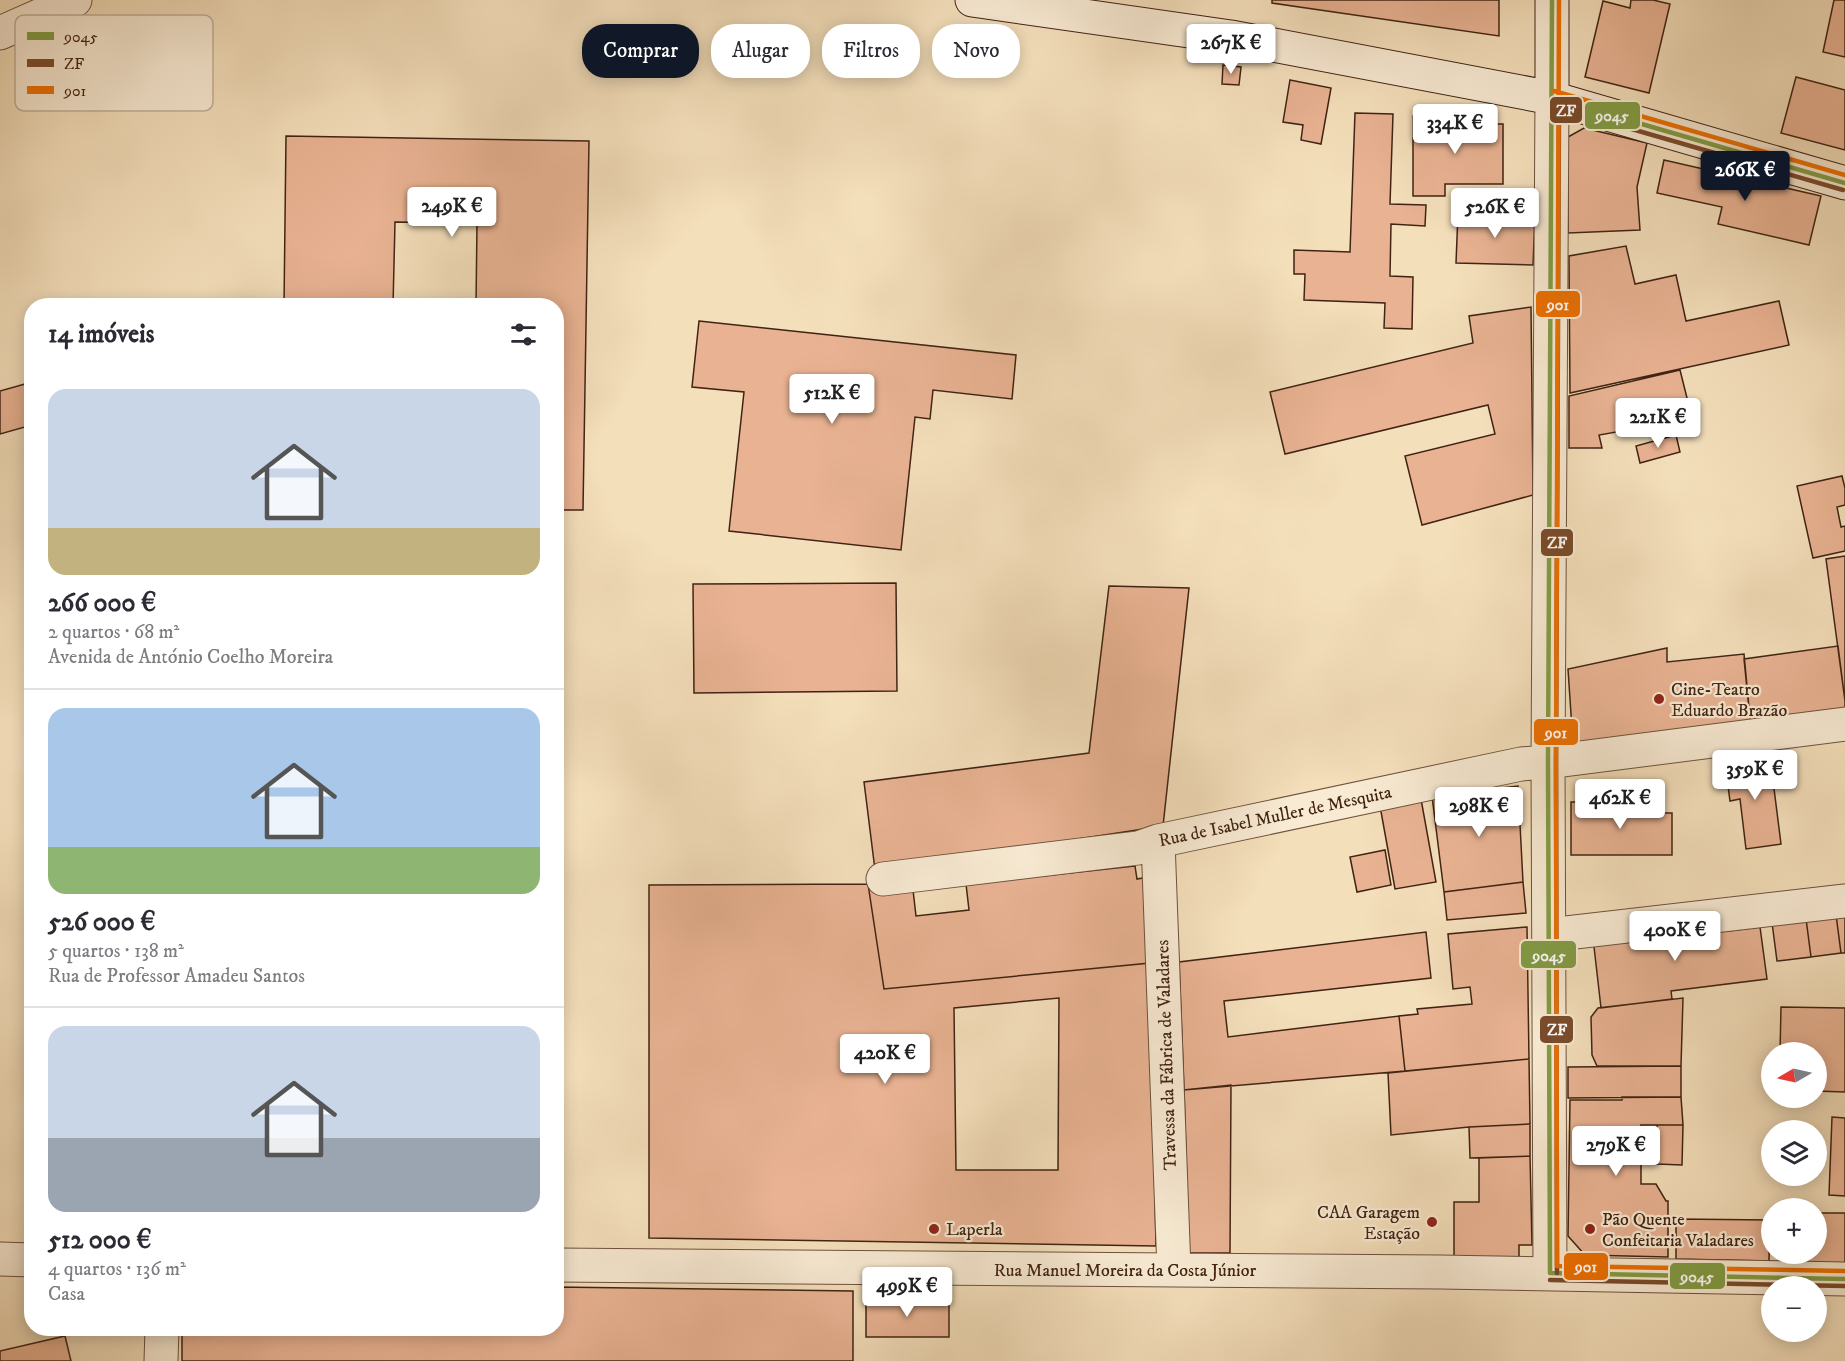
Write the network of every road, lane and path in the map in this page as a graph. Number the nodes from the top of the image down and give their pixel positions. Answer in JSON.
{"nodes":[{"id":1,"x":75,"y":0,"type":"edge"},
{"id":2,"x":972,"y":0,"type":"edge"},
{"id":3,"x":1552,"y":0,"type":"edge"},
{"id":4,"x":41,"y":15,"type":"edge"},
{"id":5,"x":15,"y":26,"type":"edge"},
{"id":6,"x":0,"y":33,"type":"edge"},
{"id":7,"x":1552,"y":98,"type":"junction"},
{"id":8,"x":1845,"y":183,"type":"edge"},
{"id":9,"x":1845,"y":724,"type":"edge"},
{"id":10,"x":1548,"y":762,"type":"junction"},
{"id":11,"x":1158,"y":841,"type":"junction"},
{"id":12,"x":883,"y":879,"type":"dead end"},
{"id":13,"x":1845,"y":901,"type":"edge"},
{"id":14,"x":1549,"y":935,"type":"junction"},
{"id":15,"x":0,"y":1259,"type":"edge"},
{"id":16,"x":24,"y":1260,"type":"edge"},
{"id":17,"x":564,"y":1265,"type":"edge"},
{"id":18,"x":1174,"y":1270,"type":"junction"},
{"id":19,"x":1550,"y":1273,"type":"junction"},
{"id":20,"x":1845,"y":1279,"type":"edge"},
{"id":21,"x":162,"y":1336,"type":"edge"},
{"id":22,"x":161,"y":1361,"type":"edge"}],
"edges":[{"from":1,"to":4,"type":"street"},
{"from":2,"to":7,"type":"street"},
{"from":3,"to":7,"type":"street"},
{"from":5,"to":6,"type":"street"},
{"from":7,"to":8,"type":"street"},
{"from":7,"to":10,"type":"street"},
{"from":9,"to":10,"type":"street","name":"Rua de Isabel Muller de Mesquita"},
{"from":10,"to":11,"type":"street","name":"Rua de Isabel Muller de Mesquita"},
{"from":10,"to":14,"type":"street"},
{"from":11,"to":12,"type":"street","name":"Rua de Isabel Muller de Mesquita"},
{"from":11,"to":18,"type":"street","name":"Travessa da Fábrica de Valadares"},
{"from":13,"to":14,"type":"street"},
{"from":14,"to":19,"type":"street"},
{"from":15,"to":16,"type":"street"},
{"from":17,"to":18,"type":"street","name":"Rua Manuel Moreira da Costa Júnior"},
{"from":18,"to":19,"type":"street","name":"Rua Manuel Moreira da Costa Júnior"},
{"from":19,"to":20,"type":"street","name":"Rua Manuel Moreira da Costa Júnior"},
{"from":21,"to":22,"type":"street"}]}
